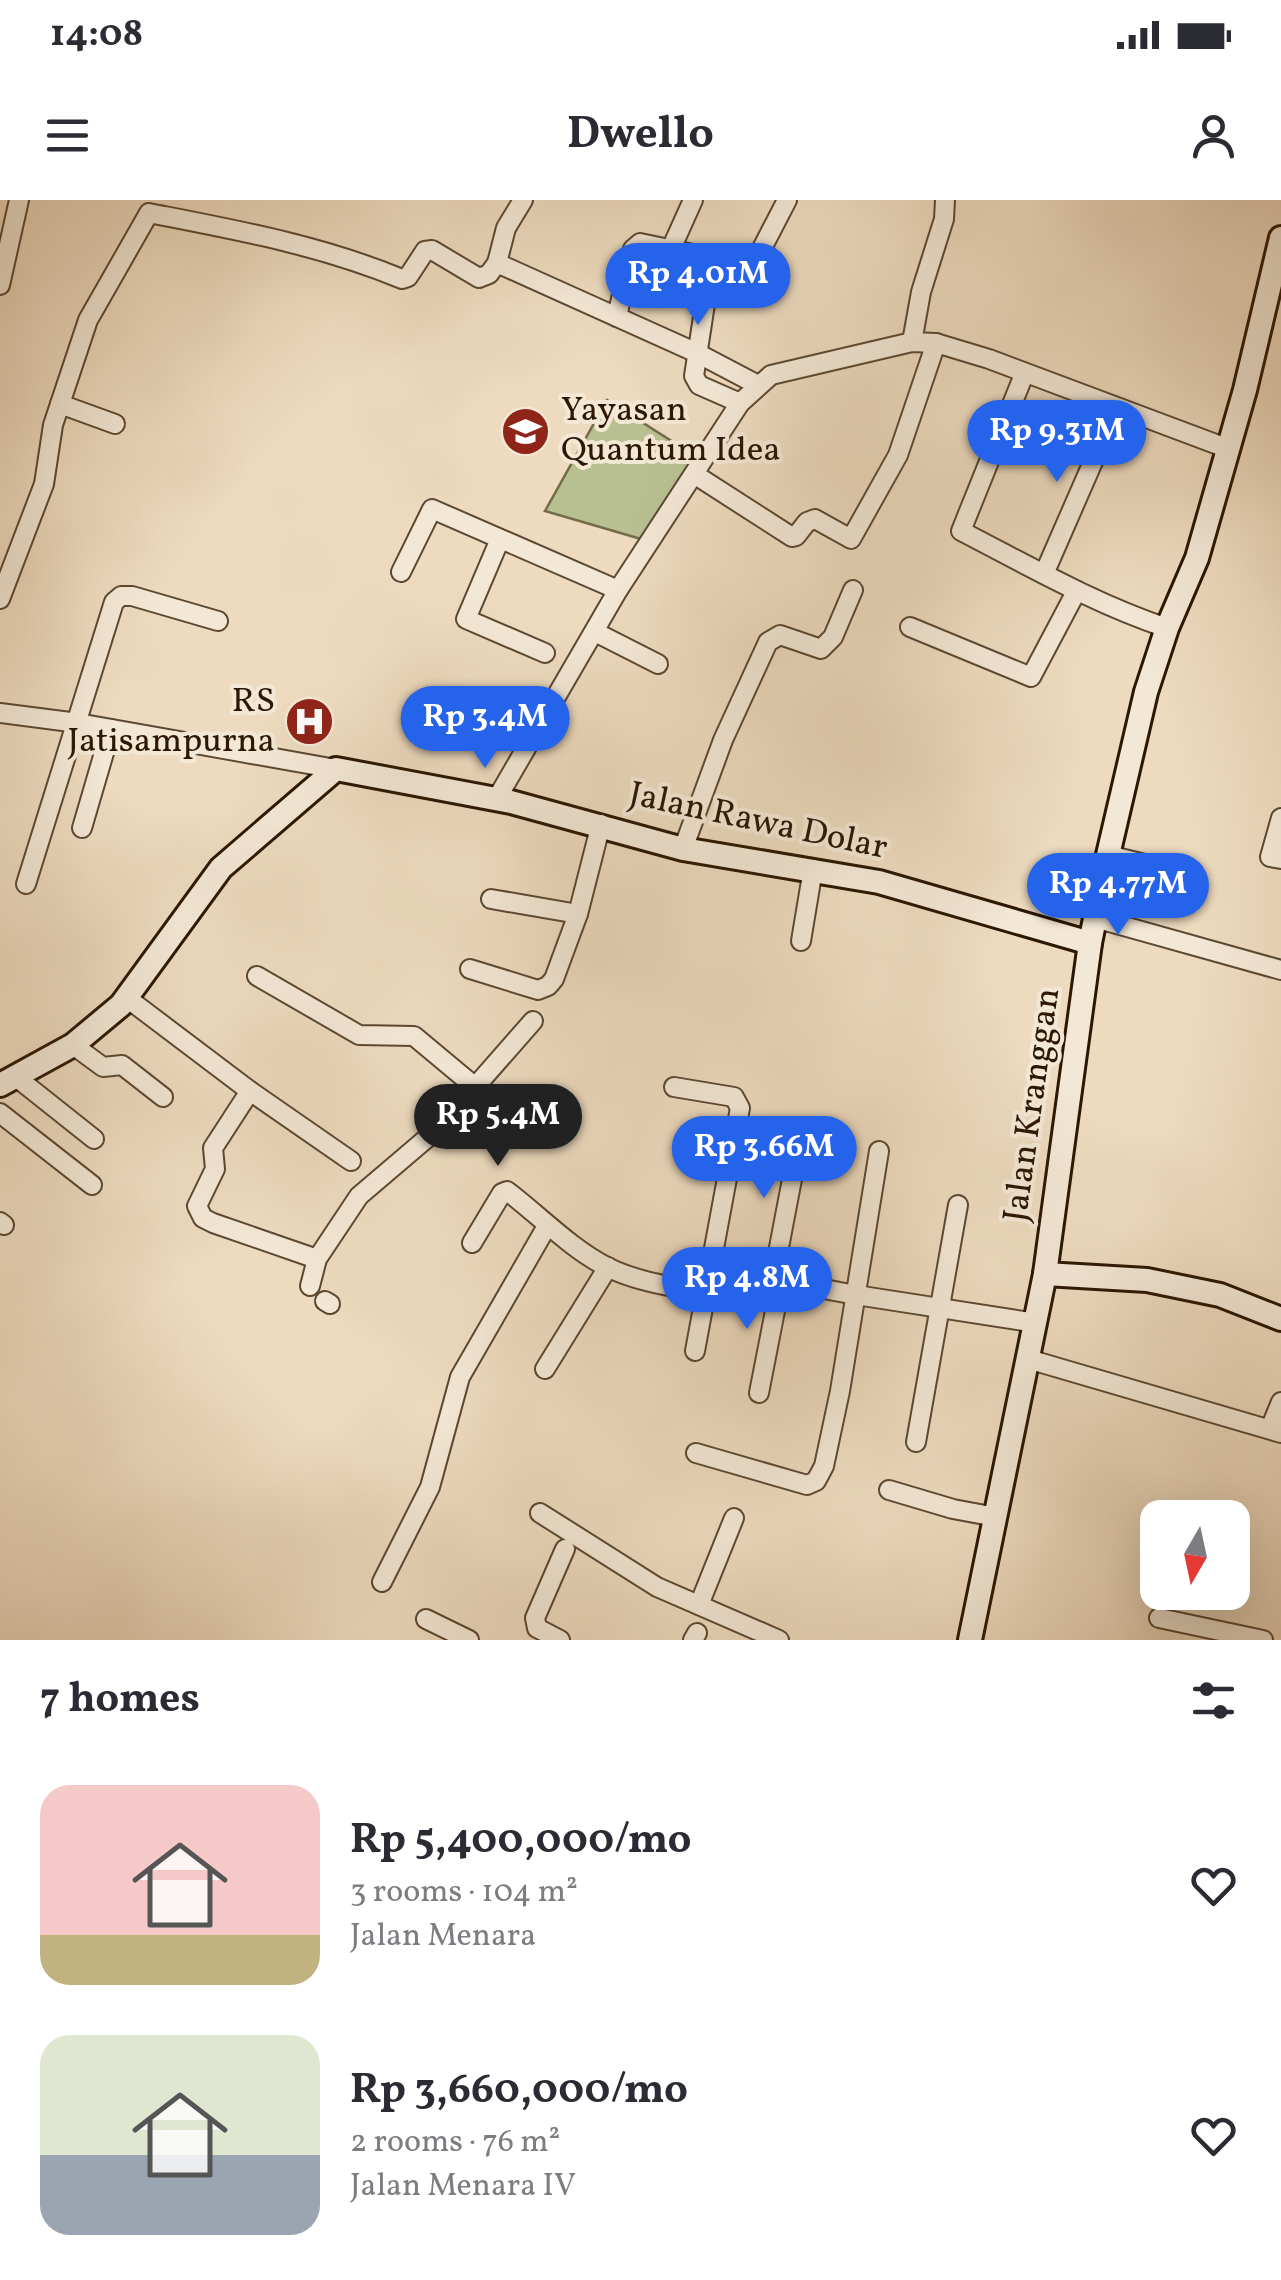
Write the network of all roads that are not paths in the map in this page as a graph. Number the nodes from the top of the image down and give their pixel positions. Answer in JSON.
{"nodes":[{"id":1,"x":19,"y":200,"type":"edge"},
{"id":2,"x":523,"y":200,"type":"edge"},
{"id":3,"x":692,"y":200,"type":"edge"},
{"id":4,"x":787,"y":200,"type":"edge"},
{"id":5,"x":945,"y":200,"type":"edge"},
{"id":6,"x":1281,"y":238,"type":"edge"},
{"id":7,"x":671,"y":249,"type":"junction"},
{"id":8,"x":712,"y":258,"type":"junction"},
{"id":9,"x":496,"y":263,"type":"junction"},
{"id":10,"x":0,"y":285,"type":"edge"},
{"id":11,"x":617,"y":318,"type":"junction"},
{"id":12,"x":912,"y":342,"type":"junction"},
{"id":13,"x":936,"y":343,"type":"junction"},
{"id":14,"x":697,"y":354,"type":"junction"},
{"id":15,"x":1023,"y":377,"type":"dead end"},
{"id":16,"x":756,"y":384,"type":"junction"},
{"id":17,"x":740,"y":403,"type":"junction"},
{"id":18,"x":60,"y":404,"type":"junction"},
{"id":19,"x":1113,"y":416,"type":"dead end"},
{"id":20,"x":115,"y":424,"type":"dead end"},
{"id":21,"x":1230,"y":449,"type":"junction"},
{"id":22,"x":694,"y":474,"type":"junction"},
{"id":23,"x":500,"y":539,"type":"junction"},
{"id":24,"x":400,"y":572,"type":"dead end"},
{"id":25,"x":1044,"y":574,"type":"junction"},
{"id":26,"x":618,"y":590,"type":"junction"},
{"id":27,"x":853,"y":590,"type":"dead end"},
{"id":28,"x":1076,"y":592,"type":"junction"},
{"id":29,"x":0,"y":599,"type":"edge"},
{"id":30,"x":218,"y":621,"type":"dead end"},
{"id":31,"x":910,"y":627,"type":"dead end"},
{"id":32,"x":1167,"y":628,"type":"junction"},
{"id":33,"x":595,"y":632,"type":"junction"},
{"id":34,"x":545,"y":653,"type":"dead end"},
{"id":35,"x":658,"y":664,"type":"dead end"},
{"id":36,"x":0,"y":713,"type":"edge"},
{"id":37,"x":78,"y":723,"type":"junction"},
{"id":38,"x":111,"y":728,"type":"junction"},
{"id":39,"x":336,"y":769,"type":"junction"},
{"id":40,"x":496,"y":800,"type":"junction"},
{"id":41,"x":1281,"y":818,"type":"edge"},
{"id":42,"x":601,"y":824,"type":"junction"},
{"id":43,"x":82,"y":828,"type":"dead end"},
{"id":44,"x":683,"y":849,"type":"junction"},
{"id":45,"x":1108,"y":854,"type":"junction"},
{"id":46,"x":1281,"y":860,"type":"edge"},
{"id":47,"x":813,"y":869,"type":"junction"},
{"id":48,"x":1189,"y":874,"type":"dead end"},
{"id":49,"x":26,"y":884,"type":"dead end"},
{"id":50,"x":491,"y":898,"type":"dead end"},
{"id":51,"x":578,"y":914,"type":"junction"},
{"id":52,"x":1096,"y":918,"type":"junction"},
{"id":53,"x":800,"y":942,"type":"dead end"},
{"id":54,"x":1090,"y":943,"type":"junction"},
{"id":55,"x":470,"y":969,"type":"dead end"},
{"id":56,"x":1281,"y":970,"type":"edge"},
{"id":57,"x":257,"y":976,"type":"dead end"},
{"id":58,"x":124,"y":1001,"type":"junction"},
{"id":59,"x":533,"y":1021,"type":"dead end"},
{"id":60,"x":73,"y":1044,"type":"junction"},
{"id":61,"x":200,"y":1066,"type":"dead end"},
{"id":62,"x":8,"y":1081,"type":"edge"},
{"id":63,"x":474,"y":1086,"type":"junction"},
{"id":64,"x":674,"y":1087,"type":"dead end"},
{"id":65,"x":250,"y":1091,"type":"junction"},
{"id":66,"x":162,"y":1097,"type":"dead end"},
{"id":67,"x":0,"y":1113,"type":"edge"},
{"id":68,"x":801,"y":1132,"type":"dead end"},
{"id":69,"x":94,"y":1139,"type":"dead end"},
{"id":70,"x":879,"y":1151,"type":"dead end"},
{"id":71,"x":351,"y":1161,"type":"dead end"},
{"id":72,"x":92,"y":1185,"type":"dead end"},
{"id":73,"x":958,"y":1205,"type":"dead end"},
{"id":74,"x":548,"y":1226,"type":"junction"},
{"id":75,"x":472,"y":1244,"type":"dead end"},
{"id":76,"x":317,"y":1260,"type":"junction"},
{"id":77,"x":608,"y":1267,"type":"junction"},
{"id":78,"x":711,"y":1268,"type":"junction"},
{"id":79,"x":1045,"y":1274,"type":"junction"},
{"id":80,"x":777,"y":1280,"type":"junction"},
{"id":81,"x":310,"y":1286,"type":"dead end"},
{"id":82,"x":706,"y":1293,"type":"junction"},
{"id":83,"x":856,"y":1295,"type":"junction"},
{"id":84,"x":942,"y":1307,"type":"junction"},
{"id":85,"x":1281,"y":1318,"type":"edge"},
{"id":86,"x":1036,"y":1323,"type":"junction"},
{"id":87,"x":695,"y":1351,"type":"dead end"},
{"id":88,"x":1028,"y":1360,"type":"junction"},
{"id":89,"x":545,"y":1369,"type":"dead end"},
{"id":90,"x":759,"y":1394,"type":"dead end"},
{"id":91,"x":1281,"y":1402,"type":"edge"},
{"id":92,"x":1276,"y":1431,"type":"edge"},
{"id":93,"x":916,"y":1442,"type":"dead end"},
{"id":94,"x":696,"y":1452,"type":"dead end"},
{"id":95,"x":889,"y":1490,"type":"dead end"},
{"id":96,"x":540,"y":1514,"type":"dead end"},
{"id":97,"x":996,"y":1517,"type":"junction"},
{"id":98,"x":734,"y":1518,"type":"dead end"},
{"id":99,"x":565,"y":1549,"type":"dead end"},
{"id":100,"x":382,"y":1582,"type":"dead end"},
{"id":101,"x":700,"y":1605,"type":"junction"},
{"id":102,"x":426,"y":1618,"type":"dead end"},
{"id":103,"x":1159,"y":1618,"type":"dead end"},
{"id":104,"x":468,"y":1640,"type":"edge"},
{"id":105,"x":560,"y":1640,"type":"edge"},
{"id":106,"x":779,"y":1640,"type":"edge"},
{"id":107,"x":970,"y":1640,"type":"edge"},
{"id":108,"x":1262,"y":1640,"type":"edge"}],
"edges":[{"from":1,"to":10,"type":"street"},
{"from":2,"to":9,"type":"street"},
{"from":3,"to":7,"type":"street"},
{"from":4,"to":8,"type":"street"},
{"from":5,"to":12,"type":"street"},
{"from":6,"to":21,"type":"street","name":"Jalan Kranggan"},
{"from":7,"to":8,"type":"street"},
{"from":7,"to":11,"type":"street"},
{"from":8,"to":14,"type":"street"},
{"from":9,"to":11,"type":"street"},
{"from":9,"to":18,"type":"street"},
{"from":11,"to":14,"type":"street"},
{"from":12,"to":13,"type":"street"},
{"from":12,"to":16,"type":"street"},
{"from":13,"to":21,"type":"street"},
{"from":13,"to":22,"type":"street"},
{"from":14,"to":16,"type":"street"},
{"from":14,"to":17,"type":"street"},
{"from":15,"to":25,"type":"street"},
{"from":16,"to":17,"type":"street"},
{"from":17,"to":22,"type":"street"},
{"from":18,"to":20,"type":"street"},
{"from":18,"to":29,"type":"street"},
{"from":19,"to":25,"type":"street"},
{"from":21,"to":32,"type":"street","name":"Jalan Kranggan"},
{"from":22,"to":26,"type":"street"},
{"from":23,"to":24,"type":"street"},
{"from":23,"to":26,"type":"street"},
{"from":23,"to":34,"type":"street"},
{"from":25,"to":28,"type":"street"},
{"from":26,"to":33,"type":"street"},
{"from":27,"to":44,"type":"street"},
{"from":28,"to":31,"type":"street"},
{"from":28,"to":32,"type":"street"},
{"from":30,"to":37,"type":"street"},
{"from":32,"to":45,"type":"street","name":"Jalan Kranggan"},
{"from":33,"to":35,"type":"street"},
{"from":33,"to":40,"type":"street"},
{"from":36,"to":37,"type":"street"},
{"from":37,"to":38,"type":"street"},
{"from":37,"to":49,"type":"street"},
{"from":38,"to":39,"type":"street"},
{"from":38,"to":43,"type":"street"},
{"from":39,"to":40,"type":"street","name":"Jalan Rawa Dolar"},
{"from":39,"to":58,"type":"street"},
{"from":40,"to":42,"type":"street","name":"Jalan Rawa Dolar"},
{"from":41,"to":46,"type":"street"},
{"from":42,"to":44,"type":"street","name":"Jalan Rawa Dolar"},
{"from":42,"to":51,"type":"street"},
{"from":44,"to":47,"type":"street","name":"Jalan Rawa Dolar"},
{"from":45,"to":48,"type":"street"},
{"from":45,"to":52,"type":"street","name":"Jalan Kranggan"},
{"from":47,"to":53,"type":"street"},
{"from":47,"to":54,"type":"street","name":"Jalan Rawa Dolar"},
{"from":50,"to":51,"type":"street"},
{"from":51,"to":55,"type":"street"},
{"from":52,"to":54,"type":"street","name":"Jalan Kranggan"},
{"from":52,"to":56,"type":"street"},
{"from":54,"to":79,"type":"street","name":"Jalan Kranggan"},
{"from":57,"to":63,"type":"street"},
{"from":58,"to":60,"type":"street"},
{"from":58,"to":61,"type":"street"},
{"from":58,"to":65,"type":"street"},
{"from":59,"to":63,"type":"street"},
{"from":60,"to":62,"type":"street"},
{"from":60,"to":66,"type":"street"},
{"from":62,"to":69,"type":"street"},
{"from":63,"to":76,"type":"street"},
{"from":64,"to":78,"type":"street"},
{"from":65,"to":71,"type":"street"},
{"from":65,"to":76,"type":"street"},
{"from":67,"to":72,"type":"street"},
{"from":68,"to":80,"type":"street"},
{"from":70,"to":83,"type":"street"},
{"from":73,"to":84,"type":"street"},
{"from":74,"to":75,"type":"street"},
{"from":74,"to":77,"type":"street"},
{"from":74,"to":100,"type":"street"},
{"from":76,"to":81,"type":"street"},
{"from":77,"to":82,"type":"street"},
{"from":77,"to":89,"type":"street"},
{"from":78,"to":80,"type":"street"},
{"from":78,"to":82,"type":"street"},
{"from":79,"to":85,"type":"street"},
{"from":79,"to":86,"type":"street","name":"Jalan Kranggan"},
{"from":80,"to":83,"type":"street"},
{"from":80,"to":90,"type":"street"},
{"from":82,"to":87,"type":"street"},
{"from":83,"to":84,"type":"street"},
{"from":83,"to":94,"type":"street"},
{"from":84,"to":86,"type":"street"},
{"from":84,"to":93,"type":"street"},
{"from":86,"to":88,"type":"street","name":"Jalan Kranggan"},
{"from":88,"to":92,"type":"street"},
{"from":88,"to":97,"type":"street","name":"Jalan Kranggan"},
{"from":91,"to":92,"type":"street"},
{"from":95,"to":97,"type":"street"},
{"from":96,"to":101,"type":"street"},
{"from":97,"to":107,"type":"street","name":"Jalan Kranggan"},
{"from":98,"to":101,"type":"street"},
{"from":99,"to":105,"type":"street"},
{"from":101,"to":106,"type":"street"},
{"from":102,"to":104,"type":"street"},
{"from":103,"to":108,"type":"street"}]}
